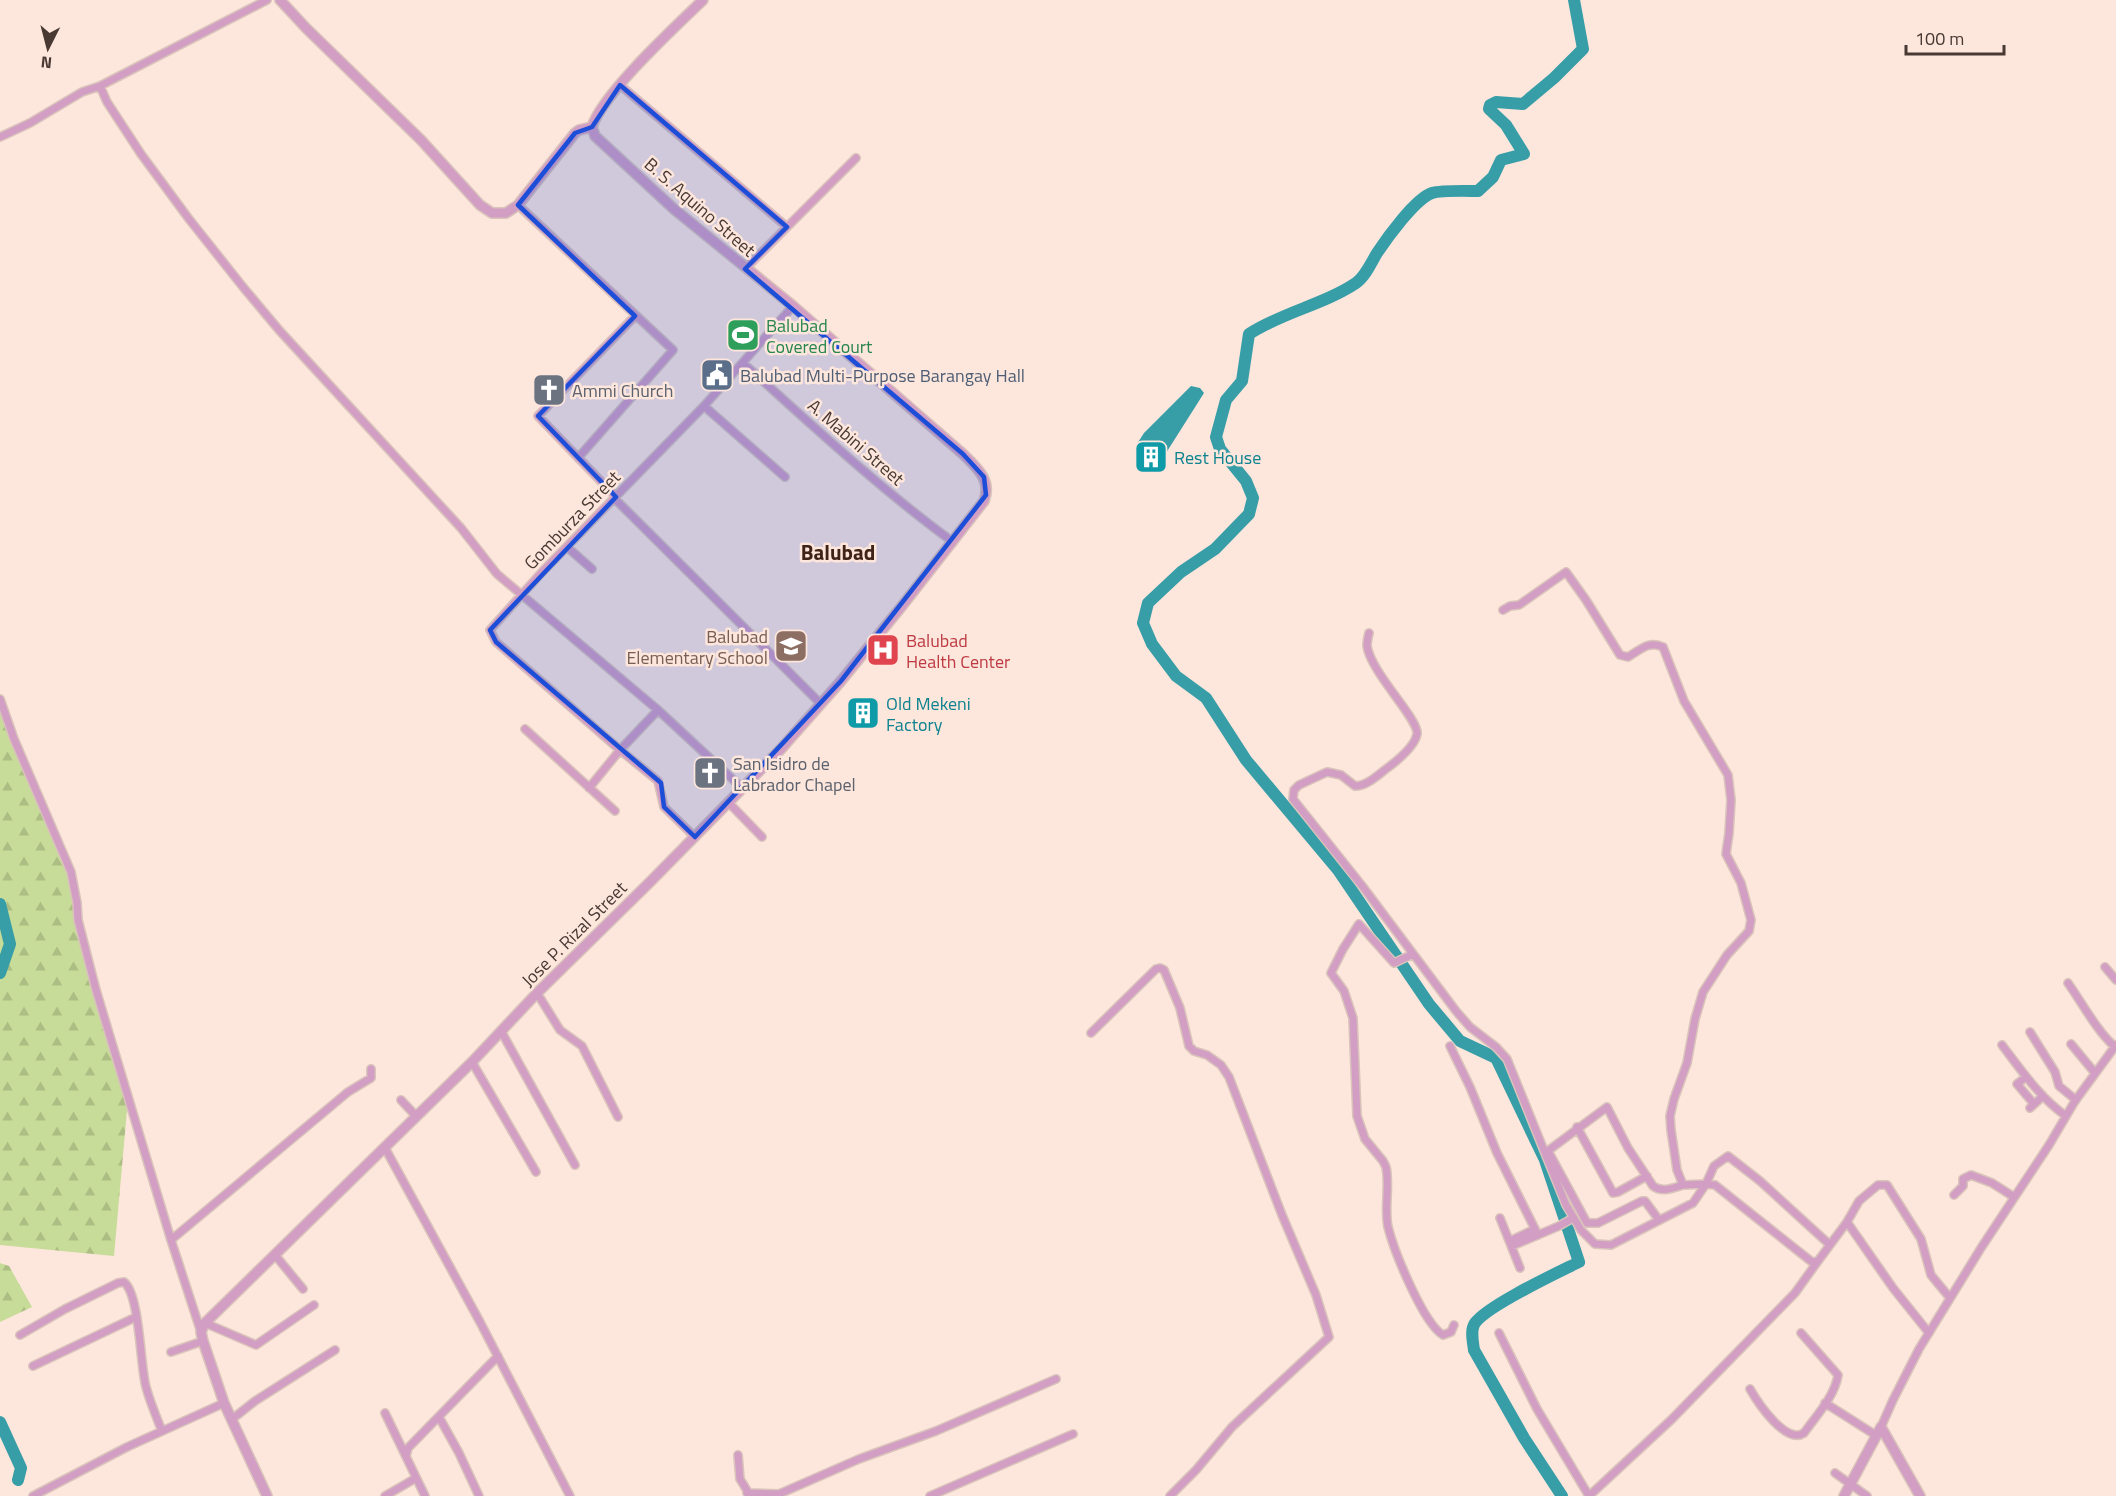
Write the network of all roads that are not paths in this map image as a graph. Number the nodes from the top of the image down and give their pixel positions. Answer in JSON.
{"nodes":[{"id":1,"x":267,"y":0,"type":"edge"},
{"id":2,"x":280,"y":0,"type":"edge"},
{"id":3,"x":703,"y":0,"type":"edge"},
{"id":4,"x":620,"y":85,"type":"junction"},
{"id":5,"x":100,"y":86,"type":"junction"},
{"id":6,"x":592,"y":126,"type":"junction"},
{"id":7,"x":0,"y":137,"type":"edge"},
{"id":8,"x":856,"y":158,"type":"dead end"},
{"id":9,"x":518,"y":205,"type":"junction"},
{"id":10,"x":787,"y":227,"type":"junction"},
{"id":11,"x":746,"y":268,"type":"junction"},
{"id":12,"x":793,"y":306,"type":"junction"},
{"id":13,"x":635,"y":316,"type":"junction"},
{"id":14,"x":743,"y":363,"type":"junction"},
{"id":15,"x":704,"y":406,"type":"junction"},
{"id":16,"x":578,"y":458,"type":"junction"},
{"id":17,"x":785,"y":477,"type":"dead end"},
{"id":18,"x":616,"y":498,"type":"junction"},
{"id":19,"x":953,"y":542,"type":"junction"},
{"id":20,"x":567,"y":547,"type":"junction"},
{"id":21,"x":592,"y":569,"type":"dead end"},
{"id":22,"x":523,"y":594,"type":"junction"},
{"id":23,"x":1503,"y":610,"type":"dead end"},
{"id":24,"x":1369,"y":633,"type":"dead end"},
{"id":25,"x":0,"y":699,"type":"edge"},
{"id":26,"x":821,"y":704,"type":"junction"},
{"id":27,"x":658,"y":710,"type":"junction"},
{"id":28,"x":525,"y":729,"type":"dead end"},
{"id":29,"x":620,"y":750,"type":"junction"},
{"id":30,"x":589,"y":788,"type":"junction"},
{"id":31,"x":742,"y":788,"type":"junction"},
{"id":32,"x":728,"y":802,"type":"junction"},
{"id":33,"x":615,"y":811,"type":"dead end"},
{"id":34,"x":694,"y":837,"type":"junction"},
{"id":35,"x":762,"y":837,"type":"dead end"},
{"id":36,"x":1410,"y":955,"type":"junction"},
{"id":37,"x":2105,"y":966,"type":"dead end"},
{"id":38,"x":2116,"y":980,"type":"edge"},
{"id":39,"x":2068,"y":983,"type":"dead end"},
{"id":40,"x":537,"y":993,"type":"junction"},
{"id":41,"x":501,"y":1031,"type":"junction"},
{"id":42,"x":2030,"y":1032,"type":"dead end"},
{"id":43,"x":1091,"y":1033,"type":"dead end"},
{"id":44,"x":2071,"y":1044,"type":"dead end"},
{"id":45,"x":2002,"y":1045,"type":"dead end"},
{"id":46,"x":1450,"y":1046,"type":"dead end"},
{"id":47,"x":2115,"y":1046,"type":"edge"},
{"id":48,"x":472,"y":1062,"type":"junction"},
{"id":49,"x":371,"y":1069,"type":"dead end"},
{"id":50,"x":2095,"y":1073,"type":"junction"},
{"id":51,"x":2026,"y":1077,"type":"junction"},
{"id":52,"x":2043,"y":1096,"type":"junction"},
{"id":53,"x":400,"y":1100,"type":"dead end"},
{"id":54,"x":2076,"y":1100,"type":"junction"},
{"id":55,"x":416,"y":1116,"type":"junction"},
{"id":56,"x":2066,"y":1116,"type":"junction"},
{"id":57,"x":618,"y":1117,"type":"dead end"},
{"id":58,"x":1577,"y":1127,"type":"junction"},
{"id":59,"x":384,"y":1148,"type":"junction"},
{"id":60,"x":1546,"y":1151,"type":"junction"},
{"id":61,"x":575,"y":1165,"type":"dead end"},
{"id":62,"x":536,"y":1172,"type":"dead end"},
{"id":63,"x":1647,"y":1176,"type":"junction"},
{"id":64,"x":1706,"y":1184,"type":"junction"},
{"id":65,"x":1683,"y":1185,"type":"junction"},
{"id":66,"x":1954,"y":1195,"type":"dead end"},
{"id":67,"x":2014,"y":1197,"type":"junction"},
{"id":68,"x":1500,"y":1218,"type":"dead end"},
{"id":69,"x":1571,"y":1219,"type":"junction"},
{"id":70,"x":1659,"y":1220,"type":"junction"},
{"id":71,"x":1846,"y":1222,"type":"junction"},
{"id":72,"x":1536,"y":1232,"type":"junction"},
{"id":73,"x":171,"y":1240,"type":"junction"},
{"id":74,"x":1511,"y":1243,"type":"junction"},
{"id":75,"x":1830,"y":1245,"type":"junction"},
{"id":76,"x":274,"y":1255,"type":"junction"},
{"id":77,"x":1818,"y":1262,"type":"junction"},
{"id":78,"x":1520,"y":1268,"type":"dead end"},
{"id":79,"x":303,"y":1289,"type":"dead end"},
{"id":80,"x":1950,"y":1299,"type":"junction"},
{"id":81,"x":314,"y":1305,"type":"dead end"},
{"id":82,"x":136,"y":1317,"type":"junction"},
{"id":83,"x":1454,"y":1325,"type":"dead end"},
{"id":84,"x":203,"y":1332,"type":"junction"},
{"id":85,"x":1499,"y":1333,"type":"dead end"},
{"id":86,"x":1801,"y":1333,"type":"dead end"},
{"id":87,"x":1929,"y":1333,"type":"junction"},
{"id":88,"x":20,"y":1335,"type":"dead end"},
{"id":89,"x":335,"y":1350,"type":"dead end"},
{"id":90,"x":171,"y":1352,"type":"dead end"},
{"id":91,"x":498,"y":1356,"type":"junction"},
{"id":92,"x":33,"y":1366,"type":"dead end"},
{"id":93,"x":1056,"y":1379,"type":"dead end"},
{"id":94,"x":1750,"y":1389,"type":"dead end"},
{"id":95,"x":224,"y":1403,"type":"junction"},
{"id":96,"x":1825,"y":1403,"type":"junction"},
{"id":97,"x":385,"y":1413,"type":"dead end"},
{"id":98,"x":439,"y":1417,"type":"junction"},
{"id":99,"x":231,"y":1420,"type":"junction"},
{"id":100,"x":162,"y":1431,"type":"junction"},
{"id":101,"x":1879,"y":1432,"type":"junction"},
{"id":102,"x":1073,"y":1434,"type":"dead end"},
{"id":103,"x":738,"y":1455,"type":"dead end"},
{"id":104,"x":406,"y":1456,"type":"junction"},
{"id":105,"x":1834,"y":1473,"type":"dead end"},
{"id":106,"x":416,"y":1478,"type":"junction"},
{"id":107,"x":1851,"y":1484,"type":"junction"},
{"id":108,"x":33,"y":1496,"type":"edge"},
{"id":109,"x":267,"y":1496,"type":"edge"},
{"id":110,"x":386,"y":1496,"type":"edge"},
{"id":111,"x":425,"y":1496,"type":"edge"},
{"id":112,"x":478,"y":1496,"type":"edge"},
{"id":113,"x":570,"y":1496,"type":"edge"},
{"id":114,"x":930,"y":1496,"type":"edge"},
{"id":115,"x":1170,"y":1496,"type":"edge"},
{"id":116,"x":1589,"y":1496,"type":"edge"},
{"id":117,"x":1844,"y":1496,"type":"edge"},
{"id":118,"x":1867,"y":1496,"type":"edge"},
{"id":119,"x":1920,"y":1496,"type":"edge"}],
"edges":[{"from":1,"to":5,"type":"street"},
{"from":2,"to":9,"type":"street"},
{"from":3,"to":4,"type":"street"},
{"from":4,"to":6,"type":"street"},
{"from":4,"to":10,"type":"street"},
{"from":5,"to":7,"type":"street"},
{"from":5,"to":22,"type":"street"},
{"from":6,"to":9,"type":"street"},
{"from":6,"to":11,"type":"street","name":"B. S. Aquino Street"},
{"from":8,"to":10,"type":"street"},
{"from":9,"to":13,"type":"street"},
{"from":10,"to":11,"type":"street"},
{"from":11,"to":12,"type":"street","name":"B. S. Aquino Street"},
{"from":12,"to":14,"type":"street","name":"Gomburza Street"},
{"from":12,"to":19,"type":"street","name":"B. S. Aquino Street"},
{"from":13,"to":16,"type":"street"},
{"from":13,"to":16,"type":"street"},
{"from":14,"to":15,"type":"street","name":"Gomburza Street"},
{"from":14,"to":19,"type":"street","name":"A. Mabini Street"},
{"from":15,"to":17,"type":"street"},
{"from":15,"to":18,"type":"street","name":"Gomburza Street"},
{"from":16,"to":18,"type":"street"},
{"from":18,"to":20,"type":"street","name":"Gomburza Street"},
{"from":18,"to":26,"type":"street"},
{"from":19,"to":26,"type":"street","name":"Jose P. Rizal Street"},
{"from":20,"to":21,"type":"street"},
{"from":20,"to":22,"type":"street","name":"Gomburza Street"},
{"from":22,"to":27,"type":"street","name":"Gomburza Street"},
{"from":22,"to":29,"type":"street"},
{"from":23,"to":65,"type":"street"},
{"from":24,"to":36,"type":"street"},
{"from":25,"to":73,"type":"street"},
{"from":26,"to":31,"type":"street","name":"Jose P. Rizal Street"},
{"from":27,"to":29,"type":"street"},
{"from":27,"to":31,"type":"street","name":"Gomburza Street"},
{"from":28,"to":30,"type":"street"},
{"from":29,"to":30,"type":"street"},
{"from":29,"to":34,"type":"street"},
{"from":30,"to":33,"type":"street"},
{"from":31,"to":32,"type":"street","name":"Jose P. Rizal Street"},
{"from":32,"to":34,"type":"street","name":"Jose P. Rizal Street"},
{"from":32,"to":35,"type":"street"},
{"from":34,"to":40,"type":"street","name":"Jose P. Rizal Street"},
{"from":36,"to":60,"type":"street"},
{"from":36,"to":83,"type":"street"},
{"from":37,"to":38,"type":"street"},
{"from":39,"to":47,"type":"street"},
{"from":40,"to":41,"type":"street","name":"Jose P. Rizal Street"},
{"from":40,"to":57,"type":"street"},
{"from":41,"to":48,"type":"street","name":"Jose P. Rizal Street"},
{"from":41,"to":61,"type":"street"},
{"from":42,"to":54,"type":"street"},
{"from":43,"to":115,"type":"street"},
{"from":44,"to":50,"type":"street"},
{"from":45,"to":51,"type":"street"},
{"from":46,"to":72,"type":"street"},
{"from":47,"to":50,"type":"street"},
{"from":48,"to":55,"type":"street","name":"Jose P. Rizal Street"},
{"from":48,"to":62,"type":"street"},
{"from":49,"to":73,"type":"street"},
{"from":50,"to":54,"type":"street"},
{"from":51,"to":52,"type":"street"},
{"from":51,"to":52,"type":"street"},
{"from":52,"to":56,"type":"street"},
{"from":53,"to":55,"type":"street"},
{"from":54,"to":56,"type":"street"},
{"from":55,"to":59,"type":"street","name":"Jose P. Rizal Street"},
{"from":56,"to":67,"type":"street"},
{"from":58,"to":60,"type":"street"},
{"from":58,"to":63,"type":"street"},
{"from":58,"to":63,"type":"street"},
{"from":59,"to":76,"type":"street","name":"Jose P. Rizal Street"},
{"from":59,"to":91,"type":"street"},
{"from":60,"to":69,"type":"street"},
{"from":60,"to":70,"type":"street"},
{"from":63,"to":65,"type":"street"},
{"from":64,"to":65,"type":"street"},
{"from":64,"to":70,"type":"street"},
{"from":64,"to":75,"type":"street"},
{"from":64,"to":77,"type":"street"},
{"from":66,"to":67,"type":"street"},
{"from":67,"to":80,"type":"street"},
{"from":68,"to":74,"type":"street"},
{"from":69,"to":70,"type":"street"},
{"from":69,"to":72,"type":"street"},
{"from":71,"to":75,"type":"street"},
{"from":71,"to":80,"type":"street"},
{"from":71,"to":87,"type":"street"},
{"from":72,"to":74,"type":"street"},
{"from":73,"to":84,"type":"street"},
{"from":74,"to":78,"type":"street"},
{"from":75,"to":77,"type":"street"},
{"from":76,"to":79,"type":"street"},
{"from":76,"to":84,"type":"street","name":"Jose P. Rizal Street"},
{"from":77,"to":116,"type":"street"},
{"from":80,"to":87,"type":"street"},
{"from":81,"to":84,"type":"street"},
{"from":82,"to":88,"type":"street"},
{"from":82,"to":92,"type":"street"},
{"from":82,"to":100,"type":"street"},
{"from":84,"to":90,"type":"street"},
{"from":84,"to":95,"type":"street"},
{"from":85,"to":116,"type":"street"},
{"from":86,"to":96,"type":"street"},
{"from":87,"to":101,"type":"street"},
{"from":89,"to":99,"type":"street"},
{"from":91,"to":98,"type":"street"},
{"from":91,"to":113,"type":"street"},
{"from":93,"to":103,"type":"street"},
{"from":94,"to":96,"type":"street"},
{"from":95,"to":99,"type":"street"},
{"from":95,"to":100,"type":"street"},
{"from":96,"to":101,"type":"street"},
{"from":97,"to":104,"type":"street"},
{"from":98,"to":104,"type":"street"},
{"from":98,"to":112,"type":"street"},
{"from":99,"to":109,"type":"street"},
{"from":100,"to":108,"type":"street"},
{"from":101,"to":107,"type":"street"},
{"from":101,"to":119,"type":"street"},
{"from":102,"to":114,"type":"street"},
{"from":104,"to":106,"type":"street"},
{"from":105,"to":107,"type":"street"},
{"from":106,"to":110,"type":"street"},
{"from":106,"to":111,"type":"street"},
{"from":107,"to":117,"type":"street"},
{"from":107,"to":118,"type":"street"}]}
